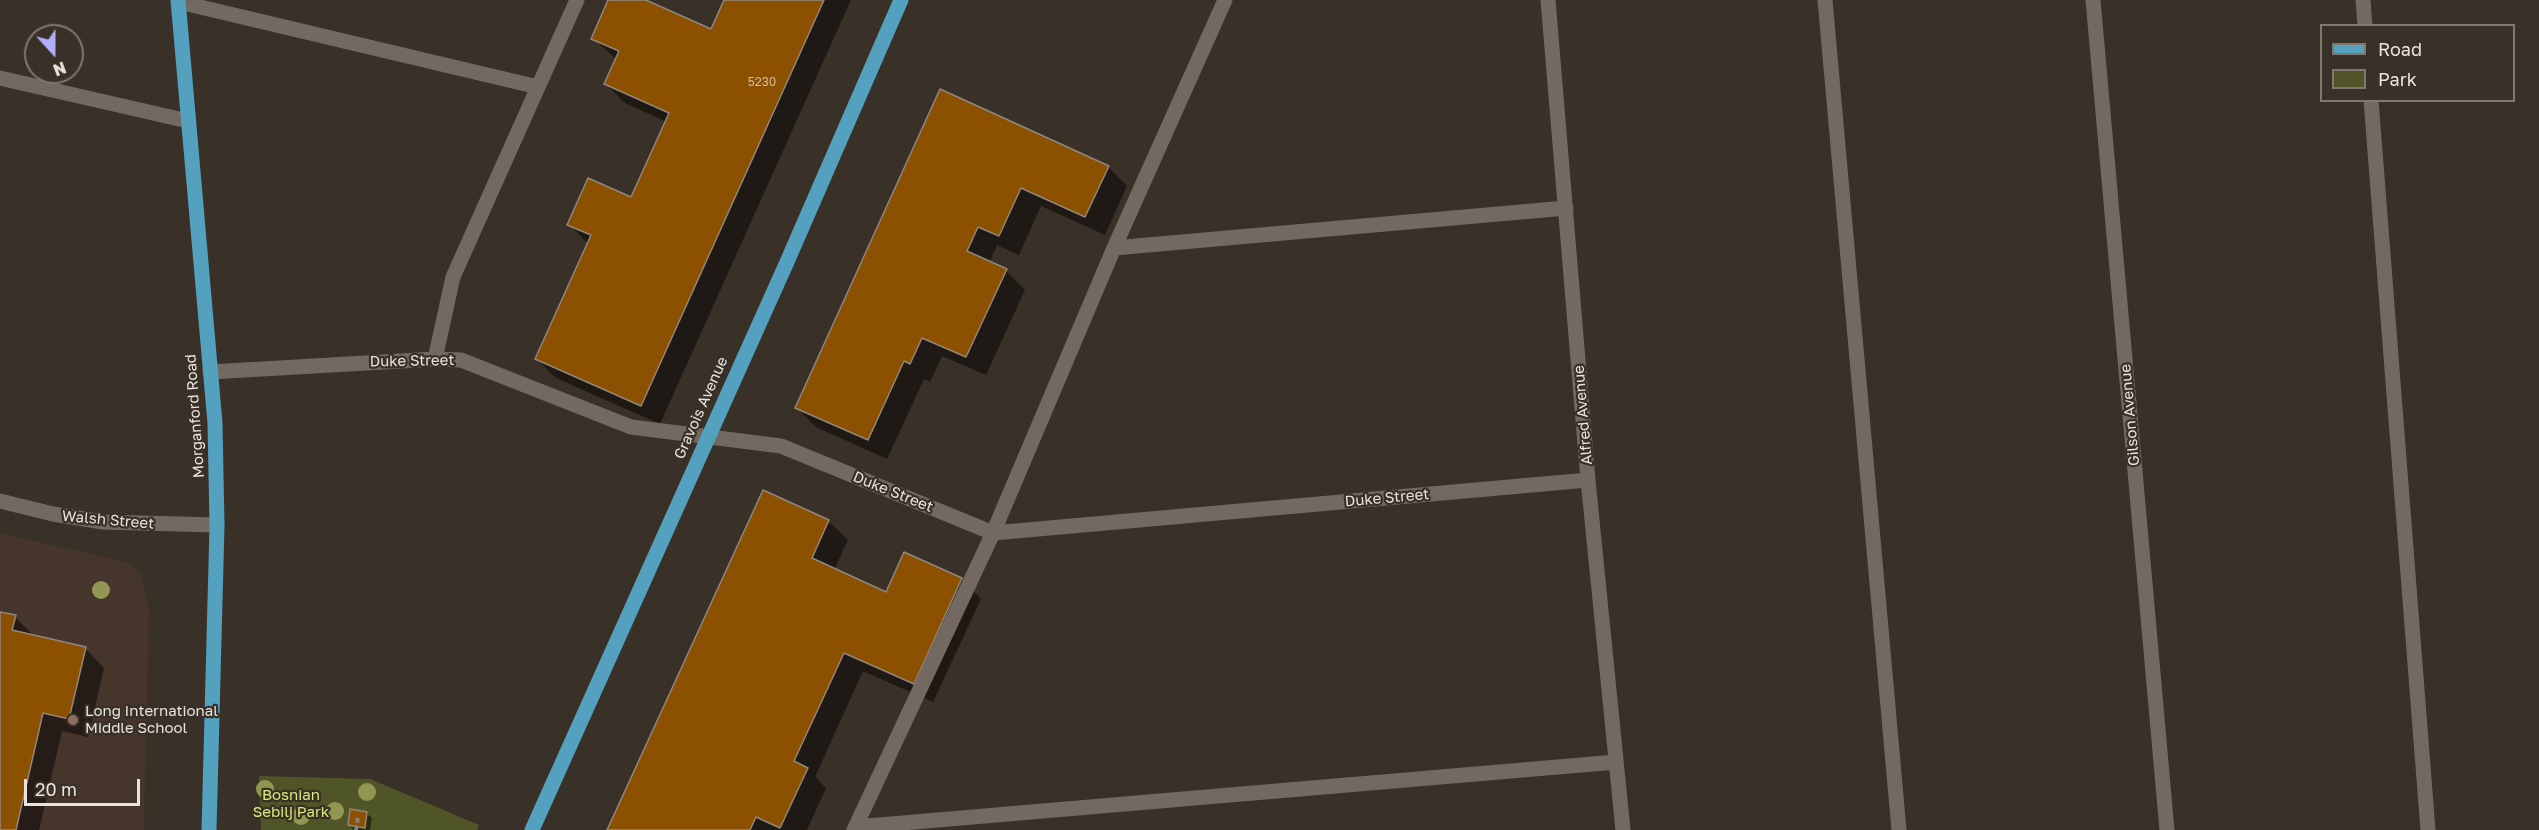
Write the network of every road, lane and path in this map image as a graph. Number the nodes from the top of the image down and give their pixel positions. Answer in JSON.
{"nodes":[{"id":1,"x":577,"y":0,"type":"edge"},
{"id":2,"x":901,"y":0,"type":"edge"},
{"id":3,"x":1225,"y":0,"type":"edge"},
{"id":4,"x":1548,"y":0,"type":"edge"},
{"id":5,"x":1824,"y":0,"type":"edge"},
{"id":6,"x":2093,"y":0,"type":"edge"},
{"id":7,"x":2363,"y":0,"type":"edge"},
{"id":8,"x":178,"y":1,"type":"edge"},
{"id":9,"x":2365,"y":24,"type":"edge"},
{"id":10,"x":0,"y":78,"type":"edge"},
{"id":11,"x":538,"y":87,"type":"junction"},
{"id":12,"x":2371,"y":102,"type":"edge"},
{"id":13,"x":189,"y":121,"type":"junction"},
{"id":14,"x":1566,"y":208,"type":"junction"},
{"id":15,"x":1114,"y":248,"type":"junction"},
{"id":16,"x":435,"y":358,"type":"junction"},
{"id":17,"x":210,"y":372,"type":"junction"},
{"id":18,"x":707,"y":437,"type":"junction"},
{"id":19,"x":1588,"y":480,"type":"junction"},
{"id":20,"x":0,"y":501,"type":"edge"},
{"id":21,"x":217,"y":525,"type":"junction"},
{"id":22,"x":993,"y":533,"type":"junction"},
{"id":23,"x":1616,"y":762,"type":"junction"},
{"id":24,"x":358,"y":817,"type":"dead end"},
{"id":25,"x":855,"y":828,"type":"edge"},
{"id":26,"x":209,"y":830,"type":"edge"},
{"id":27,"x":356,"y":830,"type":"edge"},
{"id":28,"x":532,"y":830,"type":"edge"},
{"id":29,"x":1623,"y":830,"type":"edge"},
{"id":30,"x":1899,"y":830,"type":"edge"},
{"id":31,"x":2167,"y":830,"type":"edge"},
{"id":32,"x":2428,"y":830,"type":"edge"}],
"edges":[{"from":1,"to":11,"type":"street"},
{"from":2,"to":18,"type":"main road","name":"Gravois Avenue"},
{"from":3,"to":15,"type":"street"},
{"from":4,"to":14,"type":"street","name":"Alfred Avenue"},
{"from":5,"to":30,"type":"street"},
{"from":6,"to":31,"type":"street","name":"Gilson Avenue"},
{"from":7,"to":9,"type":"street"},
{"from":8,"to":11,"type":"street"},
{"from":8,"to":13,"type":"main road","name":"Morganford Road"},
{"from":10,"to":13,"type":"street"},
{"from":11,"to":16,"type":"street"},
{"from":12,"to":32,"type":"street"},
{"from":13,"to":17,"type":"main road","name":"Morganford Road"},
{"from":14,"to":15,"type":"street"},
{"from":14,"to":19,"type":"street","name":"Alfred Avenue"},
{"from":15,"to":22,"type":"street"},
{"from":16,"to":17,"type":"street","name":"Duke Street"},
{"from":16,"to":18,"type":"street","name":"Duke Street"},
{"from":17,"to":21,"type":"main road","name":"Morganford Road"},
{"from":18,"to":22,"type":"street","name":"Duke Street"},
{"from":18,"to":28,"type":"main road","name":"Gravois Avenue"},
{"from":19,"to":22,"type":"street","name":"Duke Street"},
{"from":19,"to":23,"type":"street","name":"Alfred Avenue"},
{"from":20,"to":21,"type":"street","name":"Walsh Street"},
{"from":21,"to":26,"type":"main road","name":"Morganford Road"},
{"from":22,"to":25,"type":"street"},
{"from":23,"to":25,"type":"street"},
{"from":23,"to":29,"type":"street","name":"Alfred Avenue"},
{"from":24,"to":27,"type":"path"}]}
